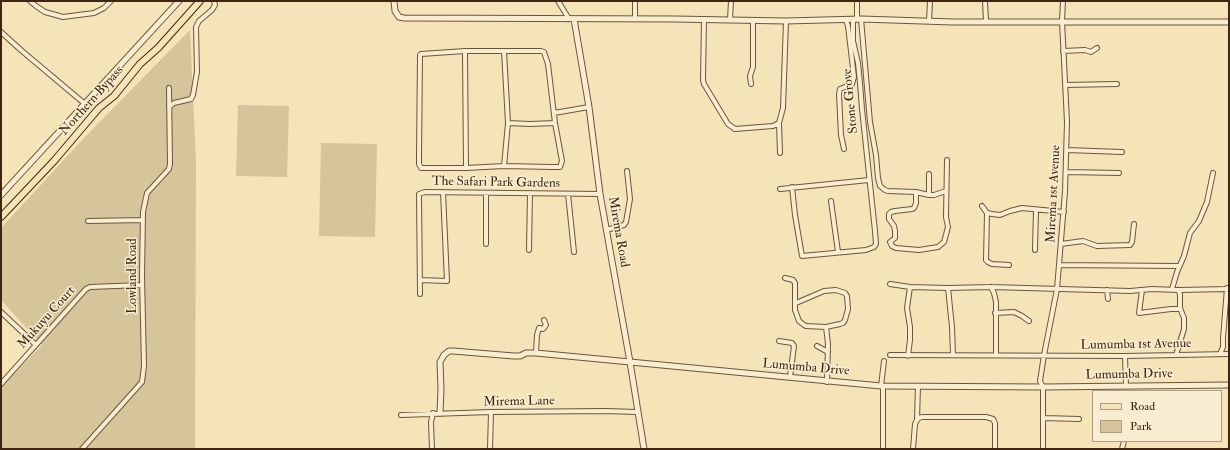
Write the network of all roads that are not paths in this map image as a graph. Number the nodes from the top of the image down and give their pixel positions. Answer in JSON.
{"nodes":[{"id":1,"x":30,"y":1,"type":"edge"},
{"id":2,"x":111,"y":1,"type":"edge"},
{"id":3,"x":179,"y":1,"type":"edge"},
{"id":4,"x":200,"y":1,"type":"edge"},
{"id":5,"x":214,"y":1,"type":"edge"},
{"id":6,"x":394,"y":1,"type":"edge"},
{"id":7,"x":558,"y":1,"type":"edge"},
{"id":8,"x":635,"y":1,"type":"edge"},
{"id":9,"x":731,"y":1,"type":"edge"},
{"id":10,"x":857,"y":1,"type":"edge"},
{"id":11,"x":930,"y":1,"type":"edge"},
{"id":12,"x":985,"y":1,"type":"edge"},
{"id":13,"x":1063,"y":1,"type":"edge"},
{"id":14,"x":571,"y":19,"type":"junction"},
{"id":15,"x":635,"y":19,"type":"junction"},
{"id":16,"x":704,"y":19,"type":"junction"},
{"id":17,"x":730,"y":19,"type":"junction"},
{"id":18,"x":846,"y":20,"type":"junction"},
{"id":19,"x":857,"y":20,"type":"junction"},
{"id":20,"x":929,"y":20,"type":"junction"},
{"id":21,"x":753,"y":21,"type":"junction"},
{"id":22,"x":786,"y":21,"type":"junction"},
{"id":23,"x":986,"y":21,"type":"junction"},
{"id":24,"x":1062,"y":22,"type":"junction"},
{"id":25,"x":1229,"y":22,"type":"edge"},
{"id":26,"x":1,"y":32,"type":"edge"},
{"id":27,"x":1097,"y":48,"type":"dead end"},
{"id":28,"x":466,"y":51,"type":"junction"},
{"id":29,"x":504,"y":51,"type":"junction"},
{"id":30,"x":1063,"y":51,"type":"junction"},
{"id":31,"x":751,"y":84,"type":"dead end"},
{"id":32,"x":1117,"y":84,"type":"dead end"},
{"id":33,"x":1065,"y":85,"type":"junction"},
{"id":34,"x":169,"y":88,"type":"dead end"},
{"id":35,"x":85,"y":104,"type":"junction"},
{"id":36,"x":169,"y":107,"type":"junction"},
{"id":37,"x":589,"y":107,"type":"junction"},
{"id":38,"x":554,"y":112,"type":"junction"},
{"id":39,"x":508,"y":123,"type":"junction"},
{"id":40,"x":555,"y":123,"type":"junction"},
{"id":41,"x":779,"y":123,"type":"junction"},
{"id":42,"x":844,"y":149,"type":"dead end"},
{"id":43,"x":1067,"y":150,"type":"junction"},
{"id":44,"x":1122,"y":152,"type":"dead end"},
{"id":45,"x":780,"y":153,"type":"dead end"},
{"id":46,"x":947,"y":160,"type":"dead end"},
{"id":47,"x":504,"y":166,"type":"junction"},
{"id":48,"x":466,"y":168,"type":"junction"},
{"id":49,"x":627,"y":171,"type":"dead end"},
{"id":50,"x":1066,"y":172,"type":"junction"},
{"id":51,"x":1119,"y":173,"type":"dead end"},
{"id":52,"x":1213,"y":173,"type":"dead end"},
{"id":53,"x":929,"y":174,"type":"dead end"},
{"id":54,"x":869,"y":180,"type":"junction"},
{"id":55,"x":792,"y":187,"type":"junction"},
{"id":56,"x":780,"y":189,"type":"dead end"},
{"id":57,"x":946,"y":191,"type":"junction"},
{"id":58,"x":443,"y":192,"type":"junction"},
{"id":59,"x":916,"y":192,"type":"junction"},
{"id":60,"x":486,"y":193,"type":"junction"},
{"id":61,"x":530,"y":193,"type":"junction"},
{"id":62,"x":568,"y":194,"type":"junction"},
{"id":63,"x":600,"y":194,"type":"junction"},
{"id":64,"x":1,"y":195,"type":"edge"},
{"id":65,"x":929,"y":195,"type":"junction"},
{"id":66,"x":831,"y":202,"type":"dead end"},
{"id":67,"x":982,"y":206,"type":"dead end"},
{"id":68,"x":1036,"y":210,"type":"junction"},
{"id":69,"x":1064,"y":212,"type":"junction"},
{"id":70,"x":987,"y":213,"type":"junction"},
{"id":71,"x":1,"y":217,"type":"edge"},
{"id":72,"x":143,"y":220,"type":"junction"},
{"id":73,"x":88,"y":221,"type":"dead end"},
{"id":74,"x":1134,"y":224,"type":"dead end"},
{"id":75,"x":606,"y":230,"type":"junction"},
{"id":76,"x":486,"y":244,"type":"dead end"},
{"id":77,"x":1061,"y":244,"type":"junction"},
{"id":78,"x":529,"y":250,"type":"dead end"},
{"id":79,"x":1035,"y":250,"type":"dead end"},
{"id":80,"x":574,"y":252,"type":"dead end"},
{"id":81,"x":838,"y":252,"type":"junction"},
{"id":82,"x":1059,"y":264,"type":"junction"},
{"id":83,"x":1009,"y":266,"type":"dead end"},
{"id":84,"x":1179,"y":266,"type":"junction"},
{"id":85,"x":785,"y":278,"type":"dead end"},
{"id":86,"x":420,"y":280,"type":"junction"},
{"id":87,"x":890,"y":284,"type":"dead end"},
{"id":88,"x":142,"y":285,"type":"junction"},
{"id":89,"x":910,"y":287,"type":"junction"},
{"id":90,"x":948,"y":288,"type":"junction"},
{"id":91,"x":990,"y":288,"type":"junction"},
{"id":92,"x":1228,"y":288,"type":"edge"},
{"id":93,"x":1057,"y":289,"type":"junction"},
{"id":94,"x":1172,"y":289,"type":"junction"},
{"id":95,"x":1107,"y":290,"type":"junction"},
{"id":96,"x":1142,"y":290,"type":"junction"},
{"id":97,"x":1178,"y":290,"type":"junction"},
{"id":98,"x":420,"y":294,"type":"dead end"},
{"id":99,"x":1108,"y":299,"type":"dead end"},
{"id":100,"x":796,"y":303,"type":"junction"},
{"id":101,"x":1180,"y":309,"type":"junction"},
{"id":102,"x":1,"y":312,"type":"edge"},
{"id":103,"x":995,"y":313,"type":"junction"},
{"id":104,"x":544,"y":320,"type":"dead end"},
{"id":105,"x":1029,"y":321,"type":"dead end"},
{"id":106,"x":826,"y":327,"type":"junction"},
{"id":107,"x":779,"y":341,"type":"dead end"},
{"id":108,"x":36,"y":345,"type":"junction"},
{"id":109,"x":817,"y":346,"type":"dead end"},
{"id":110,"x":828,"y":352,"type":"junction"},
{"id":111,"x":536,"y":353,"type":"junction"},
{"id":112,"x":1220,"y":354,"type":"junction"},
{"id":113,"x":1229,"y":354,"type":"edge"},
{"id":114,"x":890,"y":355,"type":"dead end"},
{"id":115,"x":953,"y":355,"type":"junction"},
{"id":116,"x":996,"y":355,"type":"junction"},
{"id":117,"x":1044,"y":355,"type":"junction"},
{"id":118,"x":1176,"y":355,"type":"junction"},
{"id":119,"x":908,"y":356,"type":"junction"},
{"id":120,"x":1125,"y":356,"type":"junction"},
{"id":121,"x":884,"y":360,"type":"dead end"},
{"id":122,"x":630,"y":362,"type":"junction"},
{"id":123,"x":790,"y":377,"type":"junction"},
{"id":124,"x":827,"y":382,"type":"junction"},
{"id":125,"x":1,"y":384,"type":"edge"},
{"id":126,"x":1229,"y":385,"type":"edge"},
{"id":127,"x":882,"y":386,"type":"junction"},
{"id":128,"x":918,"y":386,"type":"junction"},
{"id":129,"x":1126,"y":386,"type":"junction"},
{"id":130,"x":1043,"y":387,"type":"junction"},
{"id":131,"x":1102,"y":389,"type":"edge"},
{"id":132,"x":491,"y":412,"type":"junction"},
{"id":133,"x":637,"y":412,"type":"junction"},
{"id":134,"x":440,"y":413,"type":"junction"},
{"id":135,"x":433,"y":414,"type":"junction"},
{"id":136,"x":401,"y":415,"type":"dead end"},
{"id":137,"x":1043,"y":418,"type":"junction"},
{"id":138,"x":1079,"y":419,"type":"dead end"},
{"id":139,"x":917,"y":420,"type":"junction"},
{"id":140,"x":82,"y":449,"type":"edge"},
{"id":141,"x":432,"y":449,"type":"edge"},
{"id":142,"x":490,"y":449,"type":"edge"},
{"id":143,"x":644,"y":449,"type":"edge"},
{"id":144,"x":883,"y":449,"type":"edge"},
{"id":145,"x":913,"y":449,"type":"edge"},
{"id":146,"x":995,"y":449,"type":"edge"},
{"id":147,"x":1043,"y":449,"type":"edge"}],
"edges":[{"from":1,"to":2,"type":"street"},
{"from":3,"to":35,"type":"street"},
{"from":4,"to":71,"type":"main road","name":"Northern Bypass"},
{"from":5,"to":36,"type":"street"},
{"from":6,"to":14,"type":"street"},
{"from":7,"to":14,"type":"street","name":"Mirema Road"},
{"from":8,"to":15,"type":"street"},
{"from":9,"to":17,"type":"street"},
{"from":10,"to":19,"type":"street"},
{"from":11,"to":20,"type":"street"},
{"from":12,"to":23,"type":"street"},
{"from":13,"to":24,"type":"street","name":"Mirema 1st Avenue"},
{"from":14,"to":15,"type":"street"},
{"from":14,"to":37,"type":"street","name":"Mirema Road"},
{"from":15,"to":16,"type":"street"},
{"from":16,"to":17,"type":"street"},
{"from":16,"to":41,"type":"street"},
{"from":17,"to":21,"type":"street"},
{"from":18,"to":19,"type":"street"},
{"from":18,"to":22,"type":"street"},
{"from":18,"to":42,"type":"street"},
{"from":19,"to":20,"type":"street"},
{"from":19,"to":54,"type":"street","name":"Stone Grove"},
{"from":19,"to":59,"type":"street"},
{"from":20,"to":23,"type":"street"},
{"from":21,"to":22,"type":"street"},
{"from":21,"to":31,"type":"street"},
{"from":22,"to":41,"type":"street"},
{"from":23,"to":24,"type":"street"},
{"from":24,"to":25,"type":"street"},
{"from":24,"to":30,"type":"street","name":"Mirema 1st Avenue"},
{"from":26,"to":35,"type":"street"},
{"from":27,"to":30,"type":"street"},
{"from":28,"to":29,"type":"street","name":"The Safari Park Gardens"},
{"from":28,"to":48,"type":"street","name":"The Safari Park Gardens"},
{"from":28,"to":48,"type":"street","name":"The Safari Park Gardens"},
{"from":29,"to":38,"type":"street","name":"The Safari Park Gardens"},
{"from":29,"to":39,"type":"street","name":"The Safari Park Gardens"},
{"from":30,"to":33,"type":"street","name":"Mirema 1st Avenue"},
{"from":32,"to":33,"type":"street"},
{"from":33,"to":43,"type":"street","name":"Mirema 1st Avenue"},
{"from":34,"to":36,"type":"street","name":"Lowland Road"},
{"from":35,"to":64,"type":"street"},
{"from":36,"to":72,"type":"street","name":"Lowland Road"},
{"from":37,"to":38,"type":"street"},
{"from":37,"to":63,"type":"street","name":"Mirema Road"},
{"from":38,"to":40,"type":"street","name":"The Safari Park Gardens"},
{"from":39,"to":40,"type":"street"},
{"from":39,"to":47,"type":"street","name":"The Safari Park Gardens"},
{"from":40,"to":47,"type":"street","name":"The Safari Park Gardens"},
{"from":41,"to":45,"type":"street"},
{"from":43,"to":44,"type":"street"},
{"from":43,"to":50,"type":"street","name":"Mirema 1st Avenue"},
{"from":46,"to":57,"type":"street"},
{"from":47,"to":48,"type":"street","name":"The Safari Park Gardens"},
{"from":49,"to":75,"type":"street"},
{"from":50,"to":51,"type":"street"},
{"from":50,"to":69,"type":"street","name":"Mirema 1st Avenue"},
{"from":52,"to":84,"type":"street"},
{"from":53,"to":65,"type":"street"},
{"from":54,"to":55,"type":"street"},
{"from":54,"to":81,"type":"street","name":"Stone Grove"},
{"from":55,"to":56,"type":"street"},
{"from":55,"to":81,"type":"street","name":"Stone Grove"},
{"from":57,"to":59,"type":"street"},
{"from":57,"to":65,"type":"street"},
{"from":58,"to":60,"type":"street","name":"The Safari Park Gardens"},
{"from":58,"to":86,"type":"street","name":"The Safari Park Gardens"},
{"from":58,"to":86,"type":"street"},
{"from":59,"to":65,"type":"street"},
{"from":60,"to":61,"type":"street","name":"The Safari Park Gardens"},
{"from":60,"to":76,"type":"street"},
{"from":61,"to":62,"type":"street","name":"The Safari Park Gardens"},
{"from":61,"to":78,"type":"street"},
{"from":62,"to":63,"type":"street","name":"The Safari Park Gardens"},
{"from":62,"to":80,"type":"street"},
{"from":63,"to":75,"type":"street","name":"Mirema Road"},
{"from":66,"to":81,"type":"street"},
{"from":67,"to":70,"type":"street"},
{"from":68,"to":69,"type":"street"},
{"from":68,"to":70,"type":"street"},
{"from":68,"to":79,"type":"street"},
{"from":69,"to":77,"type":"street","name":"Mirema 1st Avenue"},
{"from":70,"to":83,"type":"street"},
{"from":72,"to":73,"type":"street"},
{"from":72,"to":88,"type":"street","name":"Lowland Road"},
{"from":74,"to":77,"type":"street"},
{"from":75,"to":122,"type":"street","name":"Mirema Road"},
{"from":77,"to":82,"type":"street","name":"Mirema 1st Avenue"},
{"from":82,"to":84,"type":"street"},
{"from":82,"to":93,"type":"street","name":"Mirema 1st Avenue"},
{"from":84,"to":94,"type":"street"},
{"from":85,"to":100,"type":"street"},
{"from":86,"to":98,"type":"street","name":"The Safari Park Gardens"},
{"from":87,"to":89,"type":"street"},
{"from":88,"to":108,"type":"street","name":"Mukuyu Court"},
{"from":88,"to":140,"type":"street","name":"Lowland Road"},
{"from":89,"to":90,"type":"street"},
{"from":89,"to":119,"type":"street"},
{"from":90,"to":91,"type":"street"},
{"from":90,"to":115,"type":"street"},
{"from":91,"to":93,"type":"street"},
{"from":91,"to":103,"type":"street"},
{"from":92,"to":97,"type":"street"},
{"from":92,"to":112,"type":"street"},
{"from":93,"to":95,"type":"street"},
{"from":93,"to":117,"type":"street","name":"Mirema 1st Avenue"},
{"from":94,"to":96,"type":"street"},
{"from":94,"to":97,"type":"street"},
{"from":95,"to":96,"type":"street"},
{"from":95,"to":99,"type":"street"},
{"from":96,"to":101,"type":"street"},
{"from":97,"to":101,"type":"street"},
{"from":100,"to":106,"type":"street"},
{"from":100,"to":106,"type":"street"},
{"from":101,"to":118,"type":"street"},
{"from":102,"to":108,"type":"street"},
{"from":103,"to":105,"type":"street"},
{"from":103,"to":116,"type":"street"},
{"from":104,"to":111,"type":"street"},
{"from":106,"to":110,"type":"street"},
{"from":107,"to":123,"type":"street"},
{"from":108,"to":125,"type":"street","name":"Mukuyu Court"},
{"from":109,"to":110,"type":"street"},
{"from":110,"to":124,"type":"street"},
{"from":111,"to":122,"type":"street","name":"Lumumba Drive"},
{"from":111,"to":134,"type":"street","name":"Lumumba Drive"},
{"from":112,"to":113,"type":"street","name":"Lumumba 1st Avenue"},
{"from":112,"to":118,"type":"street","name":"Lumumba 1st Avenue"},
{"from":114,"to":119,"type":"street","name":"Lumumba 1st Avenue"},
{"from":115,"to":116,"type":"street","name":"Lumumba 1st Avenue"},
{"from":115,"to":119,"type":"street","name":"Lumumba 1st Avenue"},
{"from":116,"to":117,"type":"street","name":"Lumumba 1st Avenue"},
{"from":117,"to":120,"type":"street","name":"Lumumba 1st Avenue"},
{"from":117,"to":130,"type":"street","name":"Mirema 1st Avenue"},
{"from":118,"to":120,"type":"street","name":"Lumumba 1st Avenue"},
{"from":120,"to":129,"type":"street"},
{"from":121,"to":127,"type":"street"},
{"from":122,"to":123,"type":"street","name":"Lumumba Drive"},
{"from":122,"to":133,"type":"street","name":"Mirema Road"},
{"from":123,"to":124,"type":"street","name":"Lumumba Drive"},
{"from":124,"to":127,"type":"street","name":"Lumumba Drive"},
{"from":126,"to":129,"type":"street","name":"Lumumba Drive"},
{"from":127,"to":128,"type":"street","name":"Lumumba Drive"},
{"from":127,"to":144,"type":"street"},
{"from":128,"to":130,"type":"street","name":"Lumumba Drive"},
{"from":128,"to":139,"type":"street"},
{"from":129,"to":131,"type":"street","name":"Lumumba Drive"},
{"from":130,"to":131,"type":"street","name":"Lumumba Drive"},
{"from":130,"to":137,"type":"street","name":"Mirema 1st Avenue"},
{"from":132,"to":133,"type":"street","name":"Mirema Lane"},
{"from":132,"to":134,"type":"street","name":"Mirema Lane"},
{"from":132,"to":142,"type":"street"},
{"from":133,"to":143,"type":"street","name":"Mirema Road"},
{"from":134,"to":135,"type":"street","name":"Mirema Lane"},
{"from":135,"to":136,"type":"street","name":"Mirema Lane"},
{"from":135,"to":141,"type":"street"},
{"from":137,"to":138,"type":"street"},
{"from":137,"to":147,"type":"street","name":"Mirema 1st Avenue"},
{"from":139,"to":145,"type":"street"},
{"from":139,"to":146,"type":"street"}]}
